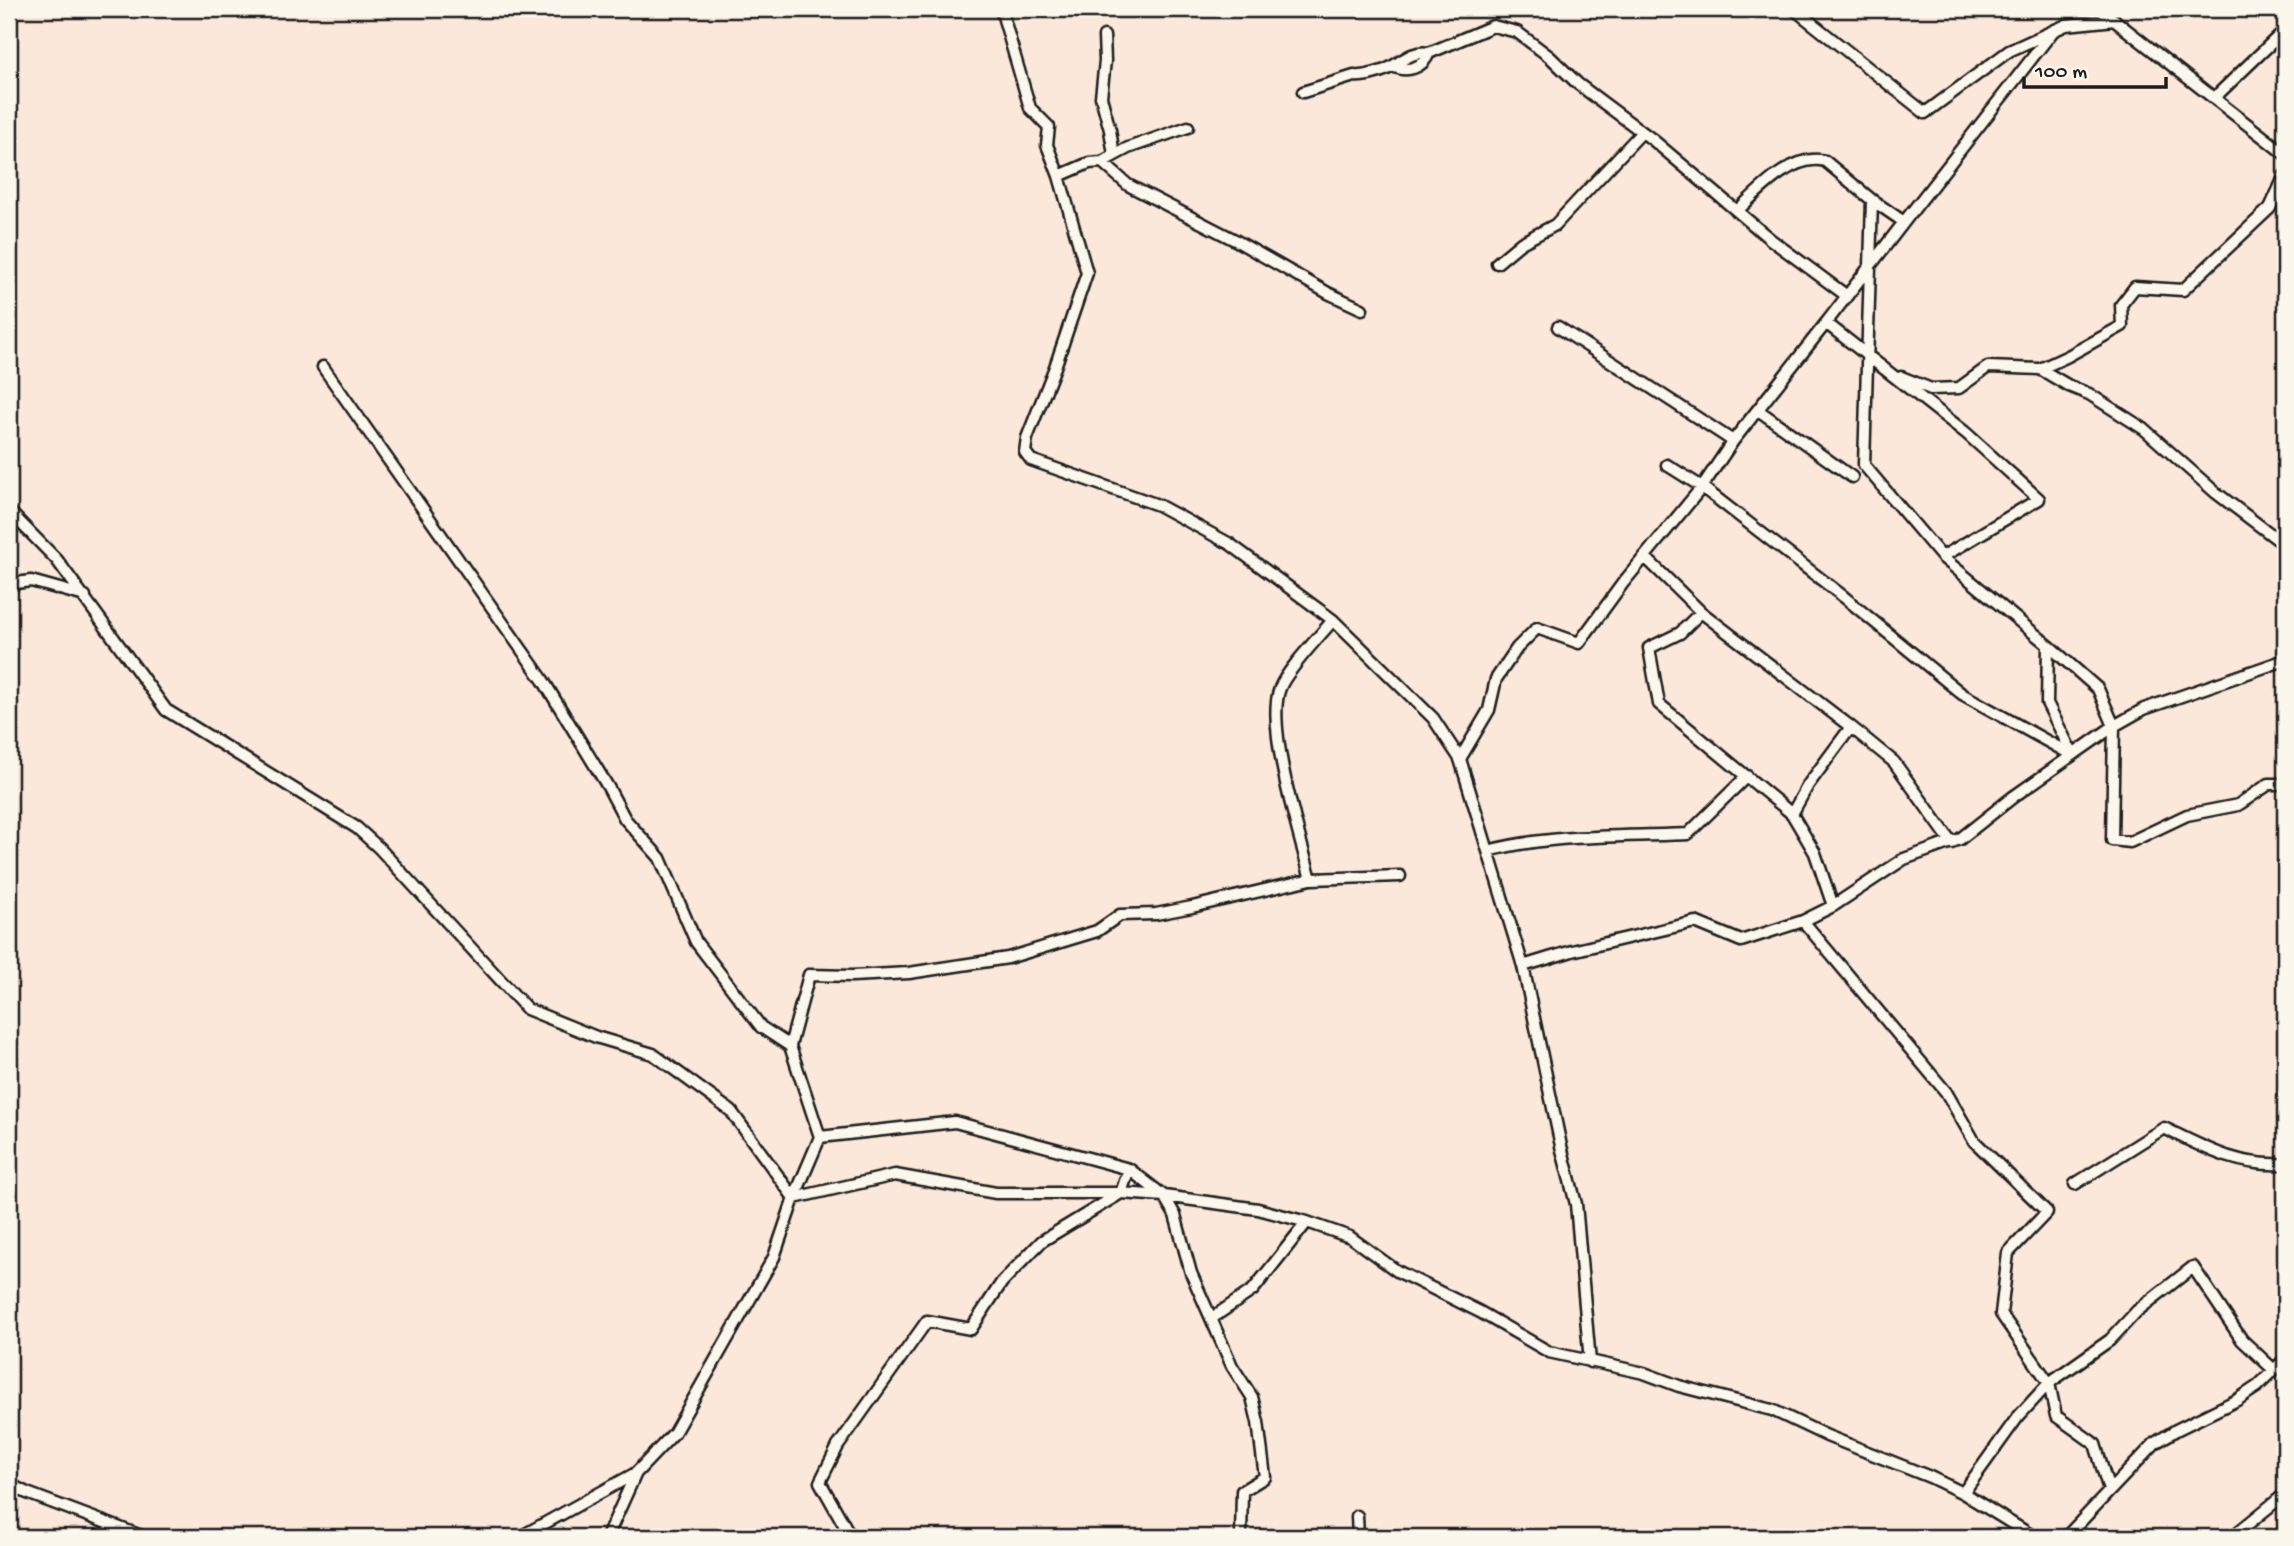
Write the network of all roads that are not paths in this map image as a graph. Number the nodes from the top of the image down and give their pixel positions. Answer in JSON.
{"nodes":[{"id":1,"x":1001,"y":9,"type":"edge"},
{"id":2,"x":1794,"y":9,"type":"edge"},
{"id":3,"x":2100,"y":9,"type":"edge"},
{"id":4,"x":2275,"y":9,"type":"edge"},
{"id":5,"x":2115,"y":20,"type":"junction"},
{"id":6,"x":2285,"y":24,"type":"edge"},
{"id":7,"x":2054,"y":30,"type":"junction"},
{"id":8,"x":2285,"y":30,"type":"edge"},
{"id":9,"x":1104,"y":36,"type":"dead end"},
{"id":10,"x":1303,"y":92,"type":"dead end"},
{"id":11,"x":2214,"y":97,"type":"junction"},
{"id":12,"x":1188,"y":127,"type":"dead end"},
{"id":13,"x":1642,"y":132,"type":"junction"},
{"id":14,"x":2285,"y":154,"type":"edge"},
{"id":15,"x":1114,"y":155,"type":"junction"},
{"id":16,"x":1102,"y":162,"type":"junction"},
{"id":17,"x":2285,"y":175,"type":"edge"},
{"id":18,"x":1059,"y":176,"type":"junction"},
{"id":19,"x":1872,"y":200,"type":"junction"},
{"id":20,"x":1737,"y":211,"type":"junction"},
{"id":21,"x":1904,"y":222,"type":"junction"},
{"id":22,"x":1497,"y":263,"type":"dead end"},
{"id":23,"x":1870,"y":265,"type":"junction"},
{"id":24,"x":1847,"y":296,"type":"junction"},
{"id":25,"x":1362,"y":309,"type":"dead end"},
{"id":26,"x":1826,"y":323,"type":"junction"},
{"id":27,"x":1558,"y":327,"type":"dead end"},
{"id":28,"x":1867,"y":354,"type":"junction"},
{"id":29,"x":323,"y":367,"type":"dead end"},
{"id":30,"x":2040,"y":369,"type":"junction"},
{"id":31,"x":1891,"y":373,"type":"junction"},
{"id":32,"x":1758,"y":410,"type":"junction"},
{"id":33,"x":1733,"y":441,"type":"junction"},
{"id":34,"x":1667,"y":465,"type":"dead end"},
{"id":35,"x":1852,"y":477,"type":"dead end"},
{"id":36,"x":1702,"y":487,"type":"junction"},
{"id":37,"x":9,"y":510,"type":"edge"},
{"id":38,"x":2285,"y":545,"type":"edge"},
{"id":39,"x":1645,"y":556,"type":"junction"},
{"id":40,"x":1942,"y":557,"type":"junction"},
{"id":41,"x":9,"y":584,"type":"edge"},
{"id":42,"x":85,"y":597,"type":"junction"},
{"id":43,"x":1701,"y":612,"type":"junction"},
{"id":44,"x":1333,"y":620,"type":"junction"},
{"id":45,"x":2048,"y":645,"type":"junction"},
{"id":46,"x":2285,"y":660,"type":"edge"},
{"id":47,"x":2113,"y":726,"type":"junction"},
{"id":48,"x":1851,"y":727,"type":"junction"},
{"id":49,"x":2073,"y":755,"type":"junction"},
{"id":50,"x":1460,"y":759,"type":"junction"},
{"id":51,"x":1747,"y":776,"type":"junction"},
{"id":52,"x":2285,"y":784,"type":"edge"},
{"id":53,"x":1792,"y":814,"type":"junction"},
{"id":54,"x":1952,"y":843,"type":"junction"},
{"id":55,"x":1488,"y":851,"type":"junction"},
{"id":56,"x":1401,"y":876,"type":"dead end"},
{"id":57,"x":1311,"y":879,"type":"junction"},
{"id":58,"x":1833,"y":906,"type":"junction"},
{"id":59,"x":1804,"y":921,"type":"junction"},
{"id":60,"x":1523,"y":966,"type":"junction"},
{"id":61,"x":790,"y":1046,"type":"junction"},
{"id":62,"x":820,"y":1137,"type":"junction"},
{"id":63,"x":2285,"y":1164,"type":"edge"},
{"id":64,"x":1129,"y":1169,"type":"junction"},
{"id":65,"x":2076,"y":1184,"type":"dead end"},
{"id":66,"x":1121,"y":1193,"type":"junction"},
{"id":67,"x":1164,"y":1196,"type":"junction"},
{"id":68,"x":794,"y":1198,"type":"junction"},
{"id":69,"x":1307,"y":1222,"type":"junction"},
{"id":70,"x":1212,"y":1318,"type":"junction"},
{"id":71,"x":2285,"y":1359,"type":"edge"},
{"id":72,"x":1590,"y":1362,"type":"junction"},
{"id":73,"x":2274,"y":1370,"type":"junction"},
{"id":74,"x":2049,"y":1383,"type":"junction"},
{"id":75,"x":636,"y":1473,"type":"junction"},
{"id":76,"x":9,"y":1484,"type":"edge"},
{"id":77,"x":2109,"y":1490,"type":"junction"},
{"id":78,"x":1963,"y":1493,"type":"junction"},
{"id":79,"x":2285,"y":1493,"type":"edge"},
{"id":80,"x":1357,"y":1516,"type":"dead end"},
{"id":81,"x":144,"y":1537,"type":"edge"},
{"id":82,"x":520,"y":1537,"type":"edge"},
{"id":83,"x":607,"y":1537,"type":"edge"},
{"id":84,"x":851,"y":1537,"type":"edge"},
{"id":85,"x":1241,"y":1537,"type":"edge"},
{"id":86,"x":1358,"y":1537,"type":"edge"},
{"id":87,"x":2034,"y":1537,"type":"edge"},
{"id":88,"x":2066,"y":1537,"type":"edge"},
{"id":89,"x":2232,"y":1537,"type":"edge"}],
"edges":[{"from":1,"to":18,"type":"street"},
{"from":2,"to":7,"type":"street"},
{"from":3,"to":5,"type":"street"},
{"from":4,"to":6,"type":"street"},
{"from":5,"to":7,"type":"street"},
{"from":5,"to":11,"type":"street"},
{"from":7,"to":21,"type":"street"},
{"from":8,"to":11,"type":"street"},
{"from":9,"to":15,"type":"street"},
{"from":10,"to":13,"type":"street"},
{"from":11,"to":14,"type":"street"},
{"from":12,"to":15,"type":"street"},
{"from":13,"to":20,"type":"street"},
{"from":13,"to":22,"type":"street"},
{"from":15,"to":16,"type":"street"},
{"from":16,"to":18,"type":"street"},
{"from":16,"to":25,"type":"street"},
{"from":17,"to":30,"type":"street"},
{"from":18,"to":44,"type":"street"},
{"from":19,"to":20,"type":"street"},
{"from":19,"to":21,"type":"street"},
{"from":19,"to":23,"type":"street"},
{"from":20,"to":24,"type":"street"},
{"from":21,"to":23,"type":"street"},
{"from":23,"to":24,"type":"street"},
{"from":23,"to":28,"type":"street"},
{"from":24,"to":26,"type":"street"},
{"from":26,"to":28,"type":"street"},
{"from":26,"to":32,"type":"street"},
{"from":27,"to":33,"type":"street"},
{"from":28,"to":31,"type":"street"},
{"from":28,"to":40,"type":"street"},
{"from":29,"to":61,"type":"street"},
{"from":30,"to":31,"type":"street"},
{"from":30,"to":38,"type":"street"},
{"from":31,"to":40,"type":"street"},
{"from":32,"to":33,"type":"street"},
{"from":32,"to":35,"type":"street"},
{"from":33,"to":36,"type":"street"},
{"from":34,"to":36,"type":"street"},
{"from":36,"to":39,"type":"street"},
{"from":36,"to":49,"type":"street"},
{"from":37,"to":42,"type":"street"},
{"from":39,"to":43,"type":"street"},
{"from":39,"to":50,"type":"street"},
{"from":40,"to":45,"type":"street"},
{"from":41,"to":42,"type":"street"},
{"from":42,"to":68,"type":"street"},
{"from":43,"to":48,"type":"street"},
{"from":43,"to":51,"type":"street"},
{"from":44,"to":50,"type":"street"},
{"from":44,"to":57,"type":"street"},
{"from":45,"to":47,"type":"street"},
{"from":45,"to":49,"type":"street"},
{"from":46,"to":47,"type":"street"},
{"from":47,"to":49,"type":"street"},
{"from":47,"to":52,"type":"street"},
{"from":48,"to":53,"type":"street"},
{"from":48,"to":54,"type":"street"},
{"from":49,"to":54,"type":"street"},
{"from":50,"to":55,"type":"street"},
{"from":51,"to":53,"type":"street"},
{"from":51,"to":55,"type":"street"},
{"from":53,"to":58,"type":"street"},
{"from":54,"to":58,"type":"street"},
{"from":55,"to":60,"type":"street"},
{"from":56,"to":57,"type":"street"},
{"from":57,"to":61,"type":"street"},
{"from":58,"to":59,"type":"street"},
{"from":59,"to":60,"type":"street"},
{"from":59,"to":74,"type":"street"},
{"from":60,"to":72,"type":"street"},
{"from":61,"to":62,"type":"street"},
{"from":62,"to":64,"type":"street"},
{"from":62,"to":68,"type":"street"},
{"from":63,"to":65,"type":"street"},
{"from":64,"to":66,"type":"street"},
{"from":64,"to":67,"type":"street"},
{"from":66,"to":67,"type":"street"},
{"from":66,"to":68,"type":"street"},
{"from":66,"to":84,"type":"street"},
{"from":67,"to":69,"type":"street"},
{"from":67,"to":70,"type":"street"},
{"from":68,"to":75,"type":"street"},
{"from":69,"to":70,"type":"street"},
{"from":69,"to":72,"type":"street"},
{"from":70,"to":85,"type":"street"},
{"from":71,"to":73,"type":"street"},
{"from":72,"to":78,"type":"street"},
{"from":73,"to":74,"type":"street"},
{"from":73,"to":77,"type":"street"},
{"from":74,"to":77,"type":"street"},
{"from":74,"to":78,"type":"street"},
{"from":75,"to":82,"type":"street"},
{"from":75,"to":83,"type":"street"},
{"from":76,"to":81,"type":"street"},
{"from":77,"to":88,"type":"street"},
{"from":78,"to":87,"type":"street"},
{"from":79,"to":89,"type":"street"},
{"from":80,"to":86,"type":"street"}]}
